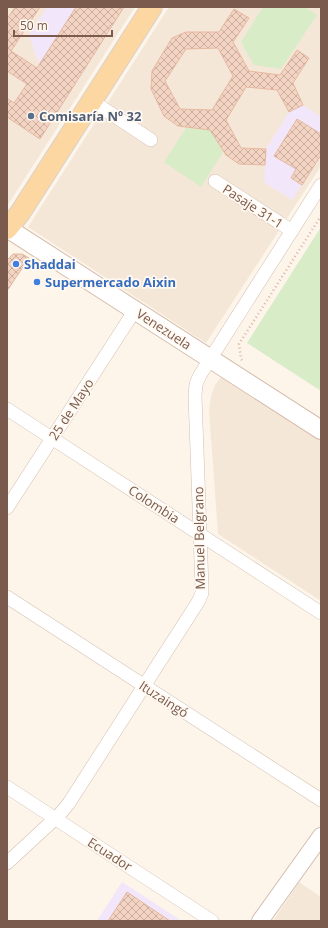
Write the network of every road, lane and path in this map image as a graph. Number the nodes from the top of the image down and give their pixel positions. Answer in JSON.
{"nodes":[{"id":1,"x":152,"y":7,"type":"edge"},
{"id":2,"x":92,"y":101,"type":"junction"},
{"id":3,"x":150,"y":140,"type":"dead end"},
{"id":4,"x":214,"y":181,"type":"dead end"},
{"id":5,"x":321,"y":185,"type":"edge"},
{"id":6,"x":321,"y":216,"type":"edge"},
{"id":7,"x":7,"y":229,"type":"edge"},
{"id":8,"x":292,"y":231,"type":"junction"},
{"id":9,"x":134,"y":310,"type":"junction"},
{"id":10,"x":210,"y":359,"type":"junction"},
{"id":11,"x":247,"y":363,"type":"dead end"},
{"id":12,"x":7,"y":409,"type":"edge"},
{"id":13,"x":321,"y":430,"type":"edge"},
{"id":14,"x":52,"y":438,"type":"junction"},
{"id":15,"x":7,"y":508,"type":"edge"},
{"id":16,"x":200,"y":534,"type":"junction"},
{"id":17,"x":7,"y":598,"type":"edge"},
{"id":18,"x":321,"y":612,"type":"edge"},
{"id":19,"x":144,"y":686,"type":"junction"},
{"id":20,"x":7,"y":787,"type":"edge"},
{"id":21,"x":321,"y":800,"type":"edge"},
{"id":22,"x":55,"y":818,"type":"junction"},
{"id":23,"x":321,"y":836,"type":"edge"},
{"id":24,"x":7,"y":862,"type":"edge"},
{"id":25,"x":212,"y":921,"type":"edge"},
{"id":26,"x":260,"y":921,"type":"edge"}],
"edges":[{"from":1,"to":2,"type":"main road"},
{"from":2,"to":3,"type":"street"},
{"from":2,"to":7,"type":"main road"},
{"from":4,"to":8,"type":"street","name":"Pasaje 31-1"},
{"from":5,"to":8,"type":"street","name":"Manuel Belgrano"},
{"from":6,"to":11,"type":"path"},
{"from":7,"to":9,"type":"main road","name":"Venezuela"},
{"from":8,"to":10,"type":"street","name":"Manuel Belgrano"},
{"from":9,"to":10,"type":"main road","name":"Venezuela"},
{"from":9,"to":14,"type":"street","name":"25 de Mayo"},
{"from":10,"to":13,"type":"main road","name":"Venezuela"},
{"from":10,"to":16,"type":"street","name":"Manuel Belgrano"},
{"from":12,"to":14,"type":"street","name":"Colombia"},
{"from":14,"to":15,"type":"street","name":"25 de Mayo"},
{"from":14,"to":16,"type":"street","name":"Colombia"},
{"from":16,"to":18,"type":"street","name":"Colombia"},
{"from":16,"to":19,"type":"street","name":"Manuel Belgrano"},
{"from":17,"to":19,"type":"street","name":"Ituzaingó"},
{"from":19,"to":21,"type":"street","name":"Ituzaingó"},
{"from":19,"to":22,"type":"street","name":"Manuel Belgrano"},
{"from":20,"to":22,"type":"street","name":"Ecuador"},
{"from":22,"to":24,"type":"street","name":"Manuel Belgrano"},
{"from":22,"to":25,"type":"street","name":"Ecuador"},
{"from":23,"to":26,"type":"street"}]}
